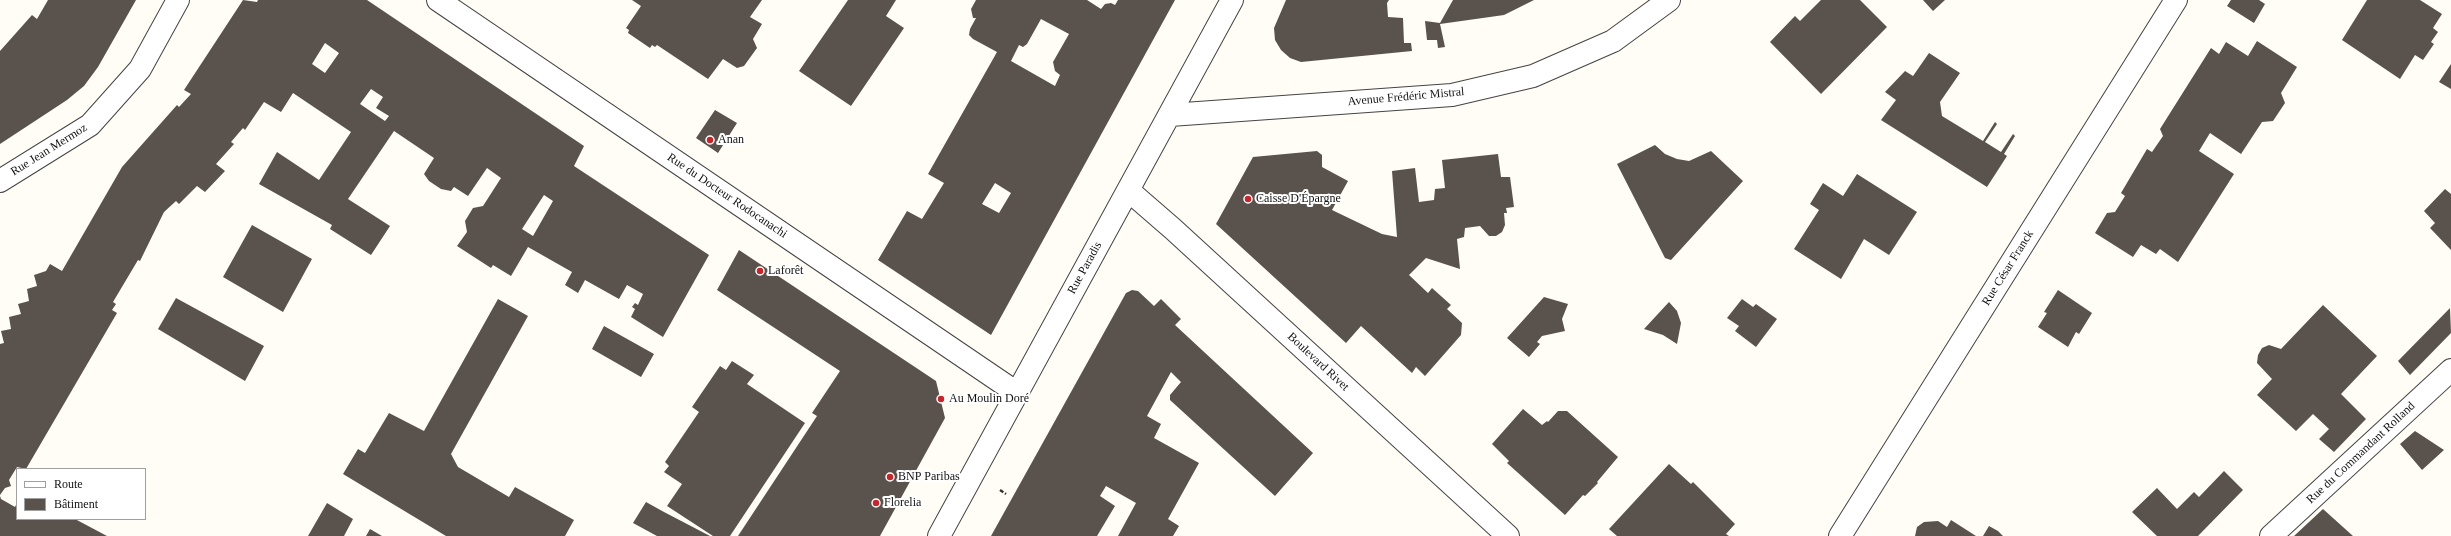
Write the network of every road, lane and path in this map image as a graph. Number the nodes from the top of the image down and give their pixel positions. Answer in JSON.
{"nodes":[{"id":1,"x":178,"y":0,"type":"edge"},
{"id":2,"x":438,"y":0,"type":"edge"},
{"id":3,"x":1232,"y":0,"type":"edge"},
{"id":4,"x":1669,"y":0,"type":"edge"},
{"id":5,"x":2176,"y":0,"type":"edge"},
{"id":6,"x":1170,"y":115,"type":"junction"},
{"id":7,"x":0,"y":182,"type":"edge"},
{"id":8,"x":1128,"y":190,"type":"junction"},
{"id":9,"x":2451,"y":370,"type":"edge"},
{"id":10,"x":1016,"y":393,"type":"junction"},
{"id":11,"x":939,"y":536,"type":"edge"},
{"id":12,"x":1508,"y":536,"type":"edge"},
{"id":13,"x":1840,"y":536,"type":"edge"},
{"id":14,"x":2271,"y":536,"type":"edge"}],
"edges":[{"from":1,"to":7,"type":"street","name":"Rue Jean Mermoz"},
{"from":2,"to":10,"type":"street","name":"Rue du Docteur Rodocanachi"},
{"from":3,"to":6,"type":"street","name":"Rue Paradis"},
{"from":4,"to":6,"type":"street","name":"Avenue Frédéric Mistral"},
{"from":5,"to":13,"type":"street","name":"Rue César Franck"},
{"from":6,"to":8,"type":"street","name":"Rue Paradis"},
{"from":8,"to":10,"type":"street","name":"Rue Paradis"},
{"from":8,"to":12,"type":"street","name":"Boulevard Rivet"},
{"from":9,"to":14,"type":"street","name":"Rue du Commandant Rolland"},
{"from":10,"to":11,"type":"street","name":"Rue Paradis"}]}
